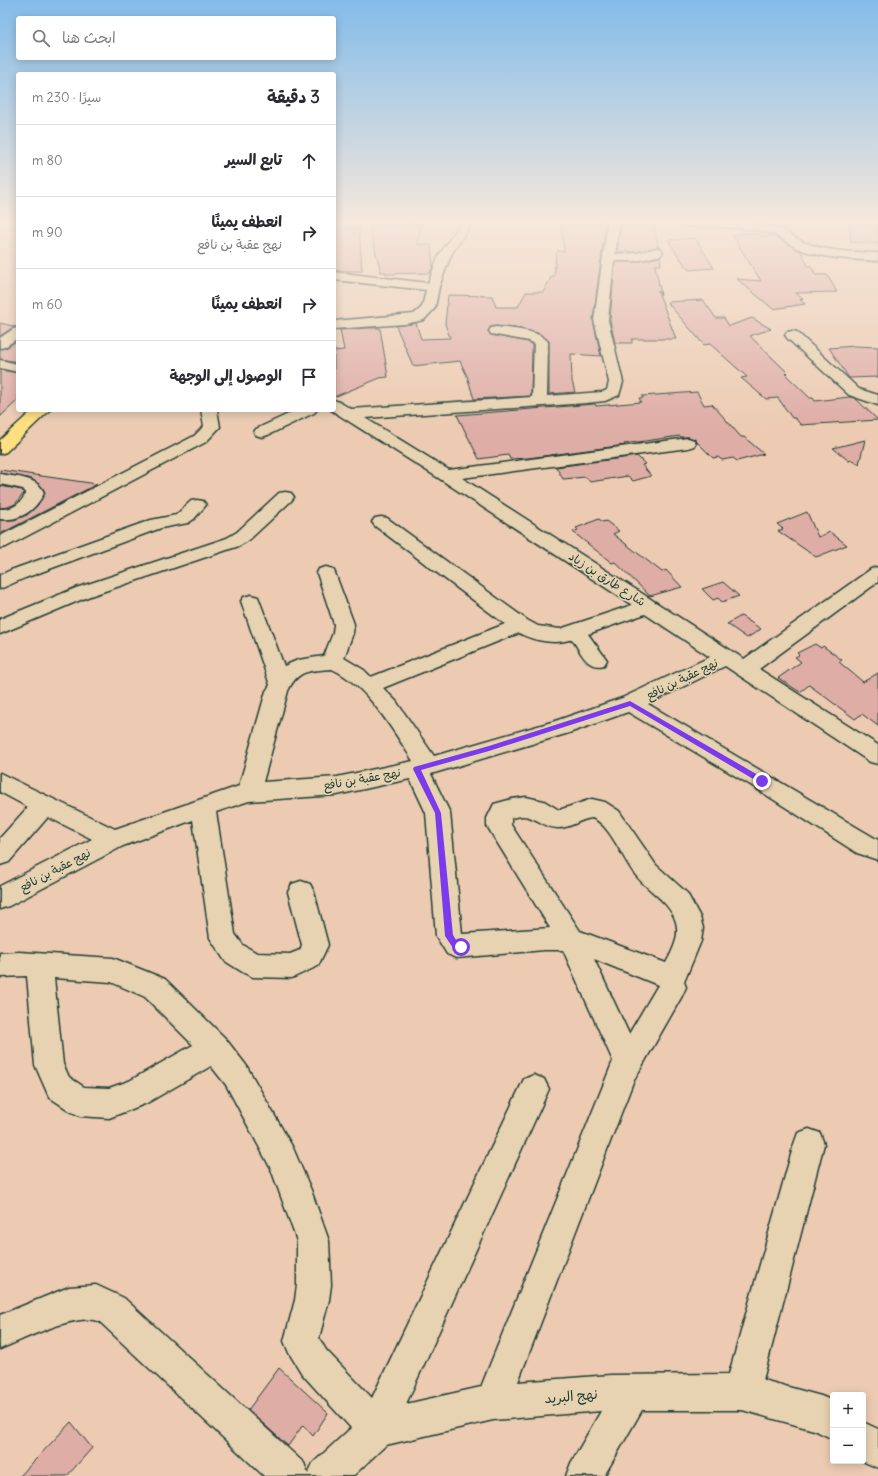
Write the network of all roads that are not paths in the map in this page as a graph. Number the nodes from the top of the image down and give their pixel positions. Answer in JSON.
{"nodes":[{"id":1,"x":432,"y":290,"type":"edge"},
{"id":2,"x":605,"y":290,"type":"edge"},
{"id":3,"x":336,"y":325,"type":"edge"},
{"id":4,"x":496,"y":331,"type":"dead end"},
{"id":5,"x":16,"y":333,"type":"edge"},
{"id":6,"x":792,"y":335,"type":"dead end"},
{"id":7,"x":0,"y":344,"type":"edge"},
{"id":8,"x":0,"y":364,"type":"edge"},
{"id":9,"x":16,"y":368,"type":"edge"},
{"id":10,"x":878,"y":400,"type":"edge"},
{"id":11,"x":539,"y":401,"type":"junction"},
{"id":12,"x":342,"y":409,"type":"edge"},
{"id":13,"x":24,"y":412,"type":"edge"},
{"id":14,"x":40,"y":412,"type":"edge"},
{"id":15,"x":209,"y":412,"type":"edge"},
{"id":16,"x":305,"y":412,"type":"edge"},
{"id":17,"x":262,"y":432,"type":"dead end"},
{"id":18,"x":0,"y":435,"type":"edge"},
{"id":19,"x":688,"y":443,"type":"dead end"},
{"id":20,"x":0,"y":449,"type":"edge"},
{"id":21,"x":446,"y":475,"type":"junction"},
{"id":22,"x":0,"y":479,"type":"edge"},
{"id":23,"x":285,"y":497,"type":"dead end"},
{"id":24,"x":197,"y":505,"type":"dead end"},
{"id":25,"x":0,"y":514,"type":"edge"},
{"id":26,"x":381,"y":522,"type":"dead end"},
{"id":27,"x":0,"y":543,"type":"edge"},
{"id":28,"x":326,"y":572,"type":"dead end"},
{"id":29,"x":878,"y":574,"type":"edge"},
{"id":30,"x":0,"y":583,"type":"edge"},
{"id":31,"x":251,"y":601,"type":"dead end"},
{"id":32,"x":648,"y":606,"type":"junction"},
{"id":33,"x":520,"y":625,"type":"junction"},
{"id":34,"x":0,"y":627,"type":"edge"},
{"id":35,"x":576,"y":631,"type":"junction"},
{"id":36,"x":727,"y":657,"type":"junction"},
{"id":37,"x":597,"y":660,"type":"dead end"},
{"id":38,"x":332,"y":662,"type":"junction"},
{"id":39,"x":746,"y":669,"type":"junction"},
{"id":40,"x":280,"y":685,"type":"junction"},
{"id":41,"x":370,"y":686,"type":"junction"},
{"id":42,"x":630,"y":703,"type":"junction"},
{"id":43,"x":876,"y":753,"type":"edge"},
{"id":44,"x":423,"y":768,"type":"junction"},
{"id":45,"x":0,"y":782,"type":"edge"},
{"id":46,"x":248,"y":792,"type":"junction"},
{"id":47,"x":45,"y":804,"type":"junction"},
{"id":48,"x":203,"y":807,"type":"junction"},
{"id":49,"x":114,"y":839,"type":"junction"},
{"id":50,"x":878,"y":850,"type":"edge"},
{"id":51,"x":0,"y":855,"type":"edge"},
{"id":52,"x":301,"y":892,"type":"dead end"},
{"id":53,"x":0,"y":898,"type":"edge"},
{"id":54,"x":571,"y":939,"type":"junction"},
{"id":55,"x":0,"y":965,"type":"edge"},
{"id":56,"x":39,"y":965,"type":"junction"},
{"id":57,"x":670,"y":982,"type":"junction"},
{"id":58,"x":215,"y":1048,"type":"junction"},
{"id":59,"x":628,"y":1062,"type":"junction"},
{"id":60,"x":534,"y":1089,"type":"dead end"},
{"id":61,"x":809,"y":1144,"type":"dead end"},
{"id":62,"x":0,"y":1332,"type":"edge"},
{"id":63,"x":742,"y":1392,"type":"junction"},
{"id":64,"x":632,"y":1393,"type":"junction"},
{"id":65,"x":492,"y":1402,"type":"junction"},
{"id":66,"x":830,"y":1419,"type":"edge"},
{"id":67,"x":376,"y":1429,"type":"junction"},
{"id":68,"x":866,"y":1442,"type":"edge"},
{"id":69,"x":878,"y":1450,"type":"edge"},
{"id":70,"x":291,"y":1476,"type":"edge"},
{"id":71,"x":326,"y":1476,"type":"edge"},
{"id":72,"x":584,"y":1476,"type":"edge"}],
"edges":[{"from":1,"to":3,"type":"street"},
{"from":2,"to":11,"type":"street"},
{"from":4,"to":11,"type":"street"},
{"from":5,"to":7,"type":"street"},
{"from":6,"to":10,"type":"street"},
{"from":8,"to":9,"type":"street"},
{"from":11,"to":12,"type":"street"},
{"from":12,"to":21,"type":"street","name":"شارع طارق بن زياد"},
{"from":13,"to":18,"type":"main road"},
{"from":14,"to":20,"type":"main road"},
{"from":15,"to":27,"type":"street"},
{"from":16,"to":17,"type":"street"},
{"from":19,"to":21,"type":"street"},
{"from":21,"to":32,"type":"street","name":"شارع طارق بن زياد"},
{"from":22,"to":25,"type":"street"},
{"from":23,"to":34,"type":"street"},
{"from":24,"to":30,"type":"street"},
{"from":26,"to":33,"type":"street"},
{"from":28,"to":38,"type":"street"},
{"from":29,"to":39,"type":"street"},
{"from":31,"to":40,"type":"street"},
{"from":32,"to":35,"type":"street"},
{"from":32,"to":36,"type":"street","name":"شارع طارق بن زياد"},
{"from":33,"to":35,"type":"street"},
{"from":33,"to":41,"type":"street"},
{"from":35,"to":37,"type":"street"},
{"from":36,"to":39,"type":"street","name":"شارع طارق بن زياد"},
{"from":36,"to":42,"type":"street","name":"نهج عقبة بن نافع"},
{"from":38,"to":40,"type":"street"},
{"from":38,"to":41,"type":"street"},
{"from":39,"to":43,"type":"street","name":"شارع طارق بن زياد"},
{"from":40,"to":46,"type":"street"},
{"from":41,"to":44,"type":"street"},
{"from":42,"to":44,"type":"street","name":"نهج عقبة بن نافع"},
{"from":42,"to":50,"type":"street"},
{"from":44,"to":46,"type":"street","name":"نهج عقبة بن نافع"},
{"from":44,"to":54,"type":"street"},
{"from":45,"to":47,"type":"street"},
{"from":46,"to":48,"type":"street","name":"نهج عقبة بن نافع"},
{"from":47,"to":49,"type":"street"},
{"from":47,"to":51,"type":"street"},
{"from":48,"to":49,"type":"street","name":"نهج عقبة بن نافع"},
{"from":48,"to":52,"type":"street"},
{"from":49,"to":53,"type":"street","name":"نهج عقبة بن نافع"},
{"from":54,"to":57,"type":"street"},
{"from":54,"to":57,"type":"street"},
{"from":54,"to":59,"type":"street"},
{"from":55,"to":56,"type":"street"},
{"from":56,"to":58,"type":"street"},
{"from":56,"to":58,"type":"street"},
{"from":57,"to":59,"type":"street"},
{"from":58,"to":67,"type":"street"},
{"from":59,"to":65,"type":"street"},
{"from":60,"to":67,"type":"street"},
{"from":61,"to":63,"type":"street"},
{"from":62,"to":70,"type":"street"},
{"from":63,"to":64,"type":"street","name":"نهج البريد"},
{"from":63,"to":66,"type":"street","name":"نهج البريد"},
{"from":64,"to":65,"type":"street","name":"نهج البريد"},
{"from":64,"to":72,"type":"street"},
{"from":65,"to":67,"type":"street","name":"نهج البريد"},
{"from":67,"to":71,"type":"street"},
{"from":68,"to":69,"type":"street"}]}
